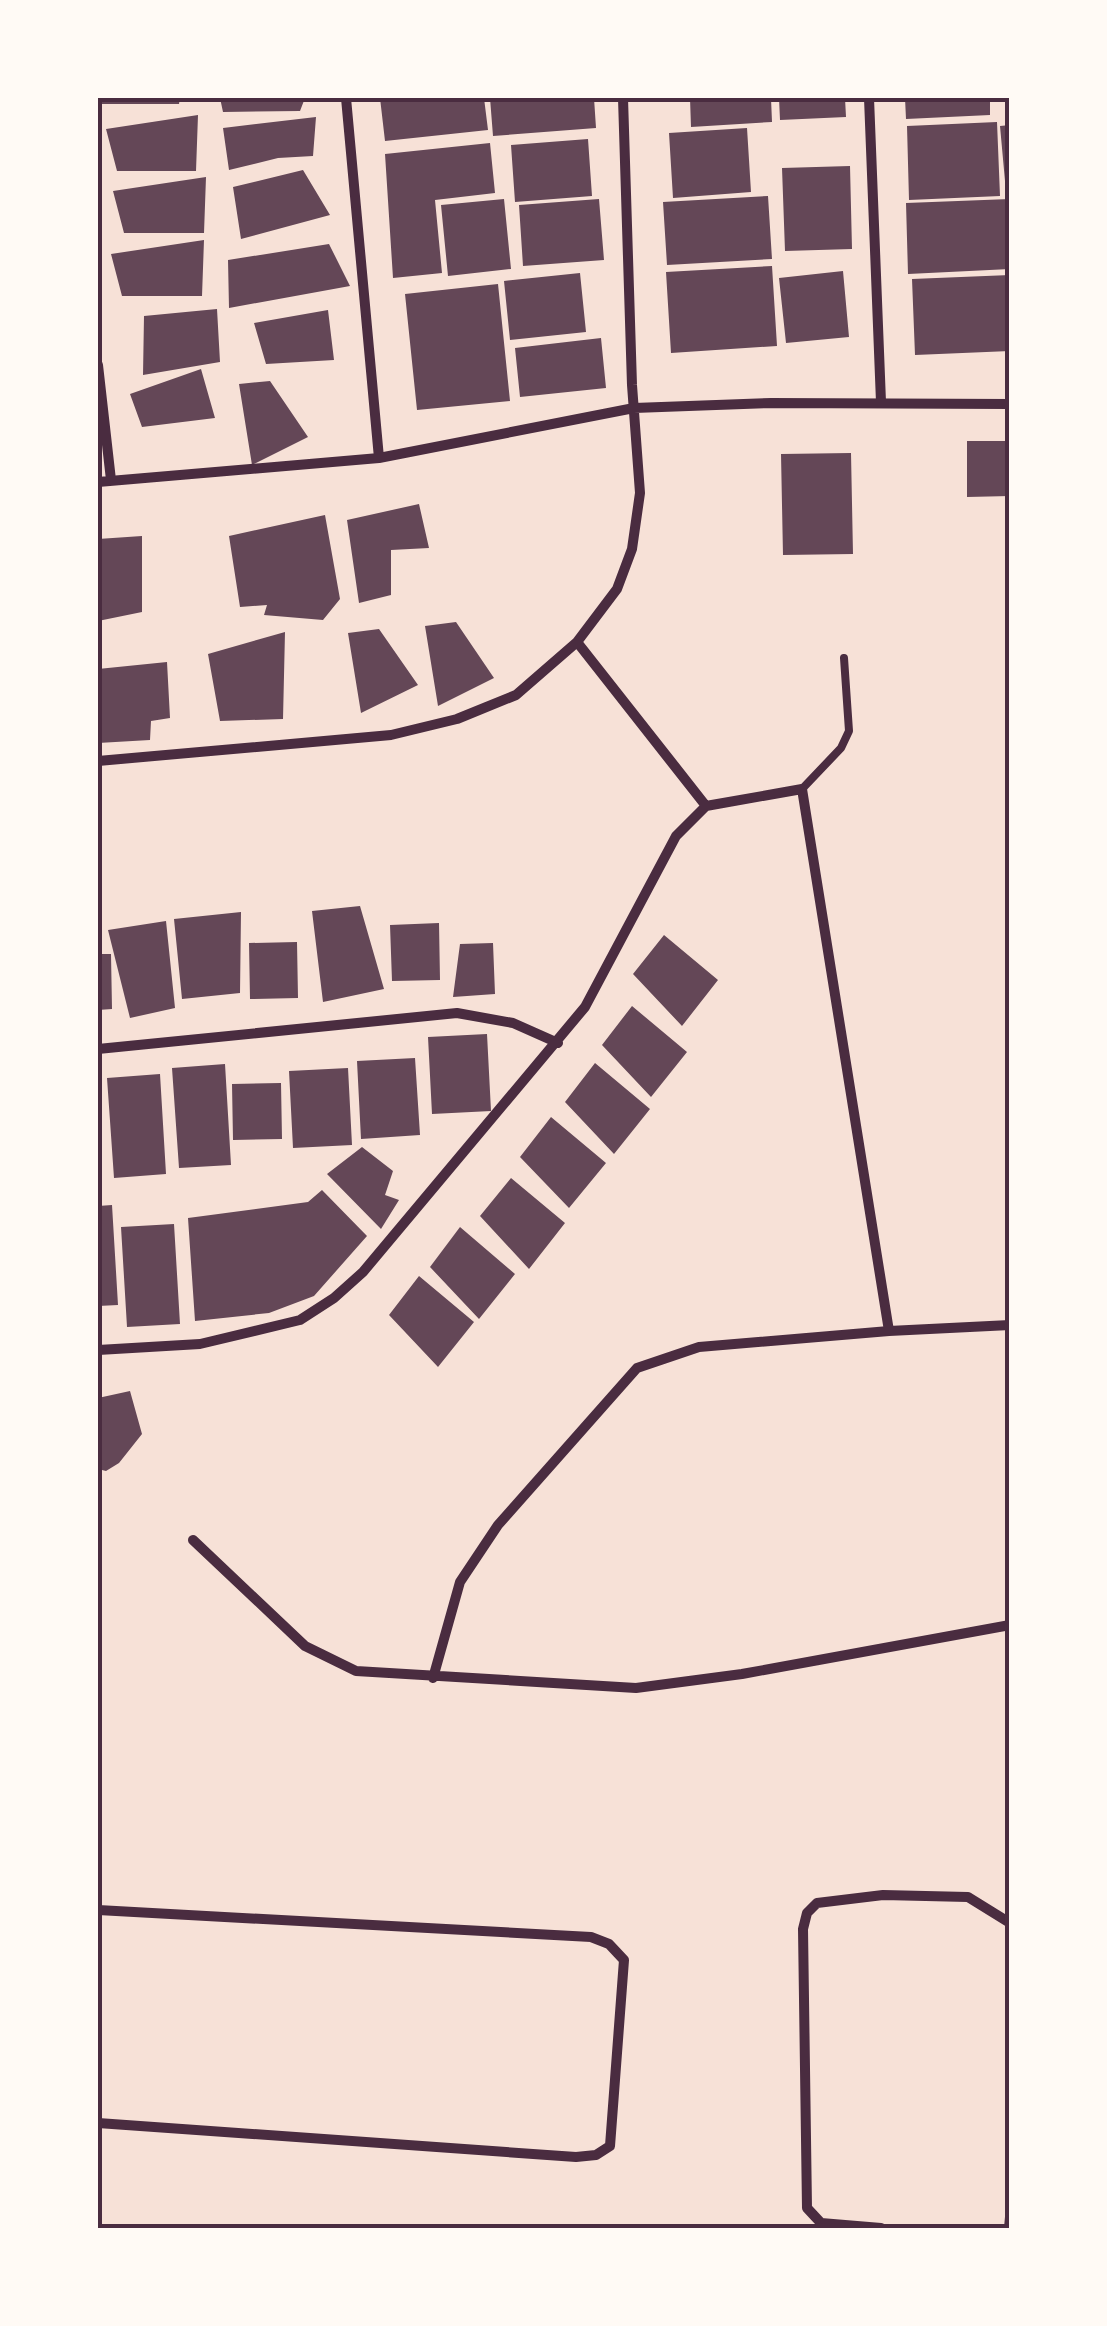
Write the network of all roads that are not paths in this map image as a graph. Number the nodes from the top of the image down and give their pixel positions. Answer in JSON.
{"nodes":[{"id":1,"x":346,"y":98,"type":"edge"},
{"id":2,"x":622,"y":98,"type":"edge"},
{"id":3,"x":869,"y":98,"type":"edge"},
{"id":4,"x":98,"y":365,"type":"edge"},
{"id":5,"x":881,"y":402,"type":"junction"},
{"id":6,"x":1010,"y":404,"type":"edge"},
{"id":7,"x":634,"y":408,"type":"junction"},
{"id":8,"x":379,"y":458,"type":"junction"},
{"id":9,"x":110,"y":480,"type":"junction"},
{"id":10,"x":98,"y":482,"type":"edge"},
{"id":11,"x":577,"y":642,"type":"junction"},
{"id":12,"x":844,"y":658,"type":"dead end"},
{"id":13,"x":98,"y":761,"type":"edge"},
{"id":14,"x":802,"y":789,"type":"junction"},
{"id":15,"x":706,"y":806,"type":"junction"},
{"id":16,"x":558,"y":1043,"type":"junction"},
{"id":17,"x":98,"y":1049,"type":"edge"},
{"id":18,"x":1010,"y":1326,"type":"edge"},
{"id":19,"x":889,"y":1331,"type":"junction"},
{"id":20,"x":98,"y":1350,"type":"edge"},
{"id":21,"x":193,"y":1540,"type":"dead end"},
{"id":22,"x":1010,"y":1624,"type":"edge"},
{"id":23,"x":433,"y":1678,"type":"junction"},
{"id":24,"x":98,"y":1910,"type":"edge"},
{"id":25,"x":1010,"y":1923,"type":"edge"},
{"id":26,"x":98,"y":2123,"type":"edge"},
{"id":27,"x":1010,"y":2217,"type":"edge"},
{"id":28,"x":880,"y":2228,"type":"edge"},
{"id":29,"x":1009,"y":2228,"type":"edge"}],
"edges":[{"from":1,"to":8,"type":"street"},
{"from":2,"to":7,"type":"street"},
{"from":3,"to":5,"type":"street"},
{"from":4,"to":9,"type":"street"},
{"from":5,"to":6,"type":"street"},
{"from":5,"to":7,"type":"street"},
{"from":7,"to":8,"type":"street"},
{"from":7,"to":11,"type":"street"},
{"from":8,"to":9,"type":"street"},
{"from":9,"to":10,"type":"street"},
{"from":11,"to":13,"type":"street"},
{"from":11,"to":15,"type":"street"},
{"from":12,"to":14,"type":"lane"},
{"from":14,"to":15,"type":"street"},
{"from":14,"to":19,"type":"street"},
{"from":15,"to":16,"type":"street"},
{"from":16,"to":17,"type":"street"},
{"from":16,"to":20,"type":"street"},
{"from":18,"to":19,"type":"street"},
{"from":19,"to":23,"type":"street"},
{"from":21,"to":23,"type":"street"},
{"from":22,"to":23,"type":"street"},
{"from":24,"to":26,"type":"street"},
{"from":25,"to":28,"type":"street"},
{"from":27,"to":29,"type":"street"}]}
